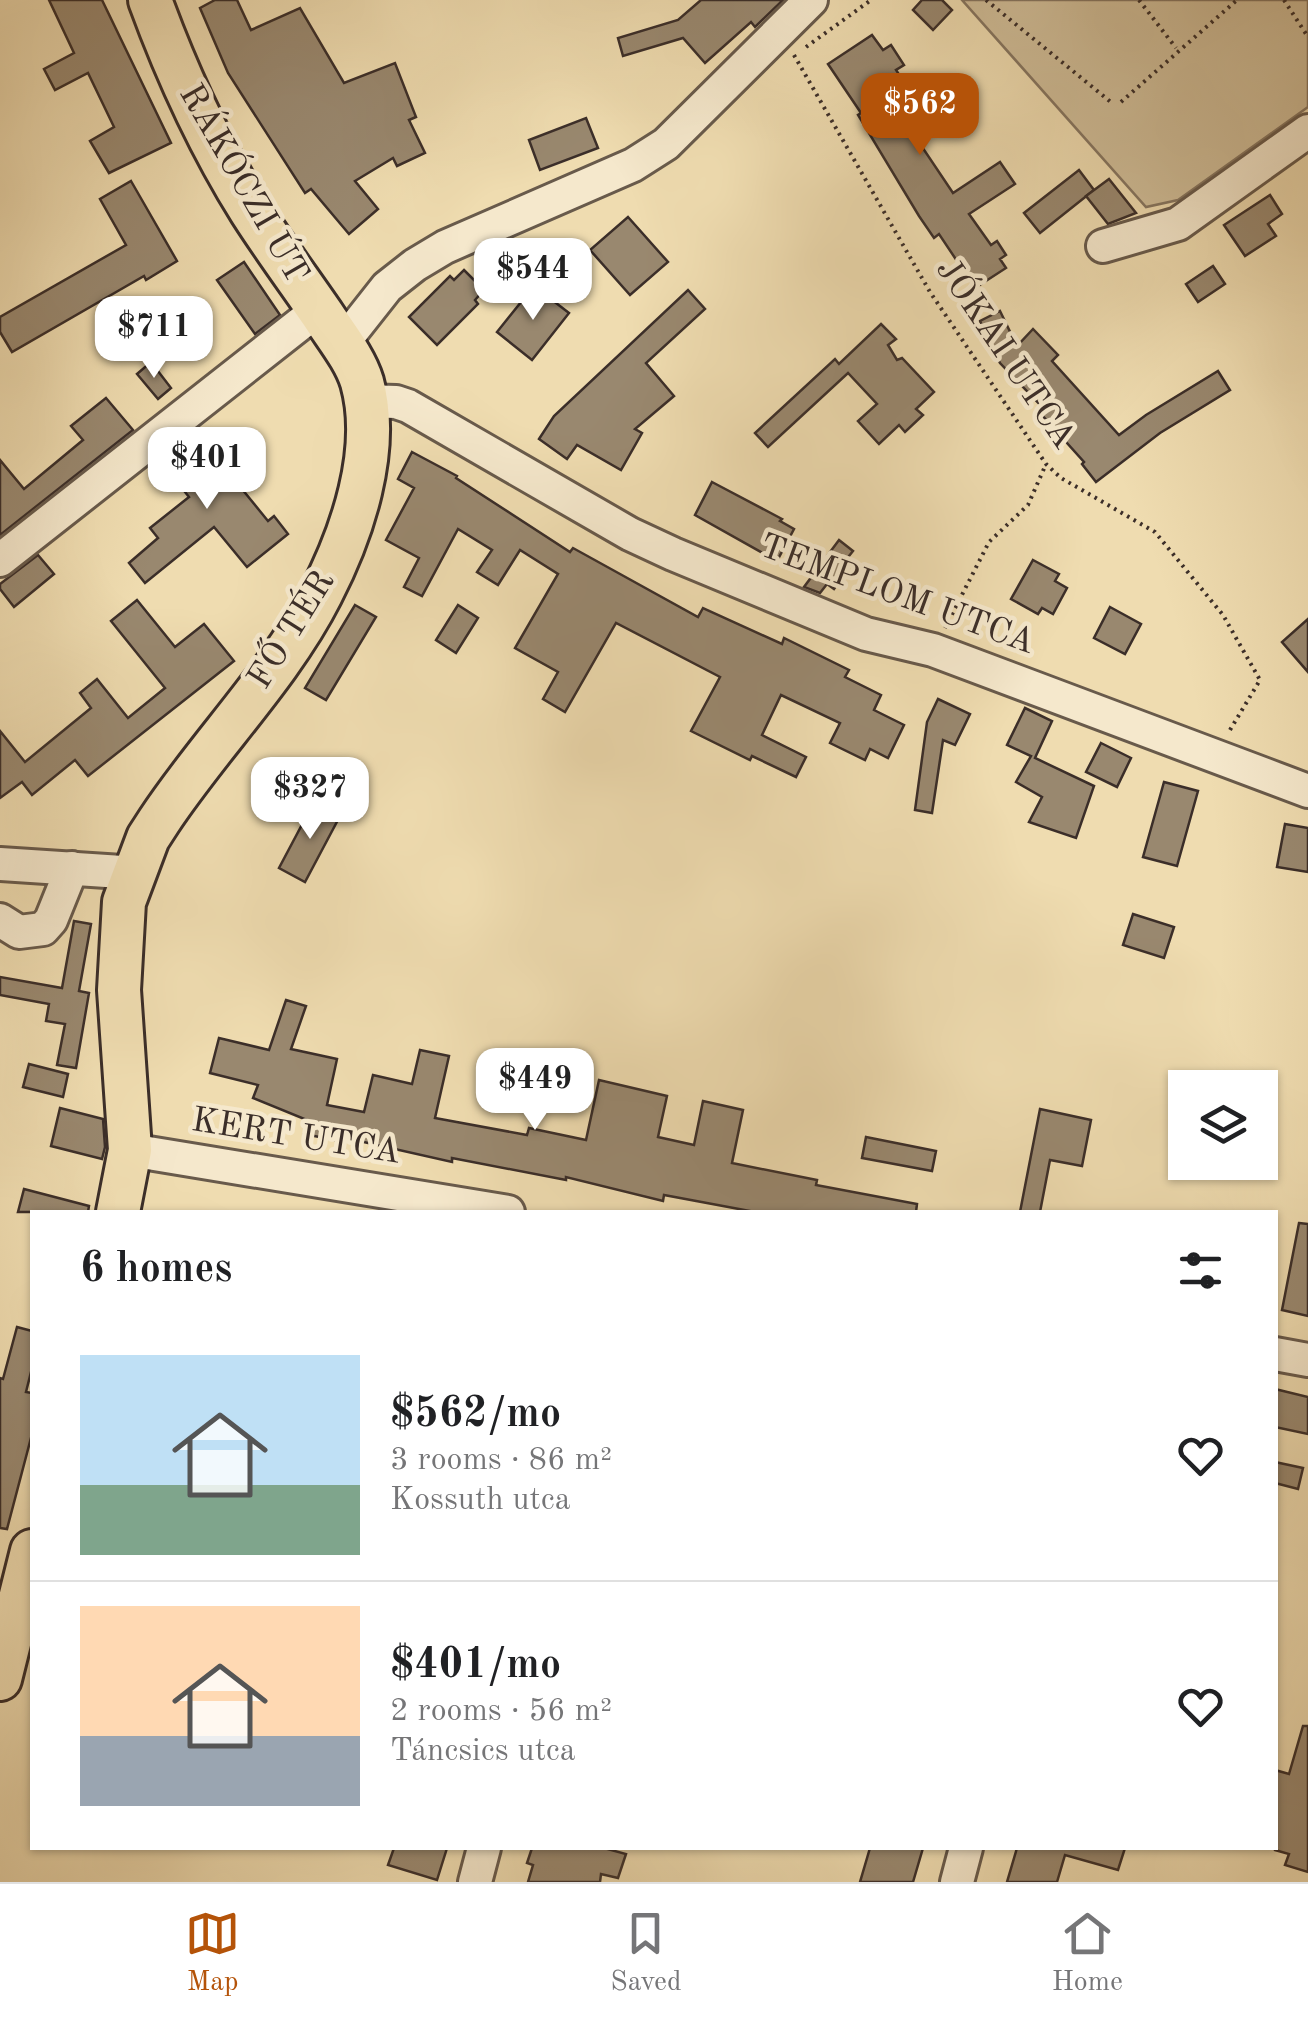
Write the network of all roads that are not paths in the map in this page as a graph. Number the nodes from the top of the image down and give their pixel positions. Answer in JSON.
{"nodes":[{"id":1,"x":150,"y":0,"type":"edge"},
{"id":2,"x":811,"y":0,"type":"edge"},
{"id":3,"x":1308,"y":131,"type":"edge"},
{"id":4,"x":1103,"y":246,"type":"dead end"},
{"id":5,"x":330,"y":326,"type":"junction"},
{"id":6,"x":364,"y":401,"type":"junction"},
{"id":7,"x":0,"y":560,"type":"edge"},
{"id":8,"x":1308,"y":791,"type":"edge"},
{"id":9,"x":0,"y":864,"type":"edge"},
{"id":10,"x":72,"y":868,"type":"junction"},
{"id":11,"x":137,"y":873,"type":"junction"},
{"id":12,"x":0,"y":920,"type":"edge"},
{"id":13,"x":130,"y":1150,"type":"junction"},
{"id":14,"x":118,"y":1210,"type":"edge"},
{"id":15,"x":496,"y":1210,"type":"edge"},
{"id":16,"x":1278,"y":1355,"type":"edge"},
{"id":17,"x":1308,"y":1360,"type":"edge"},
{"id":18,"x":30,"y":1559,"type":"edge"},
{"id":19,"x":0,"y":1678,"type":"edge"},
{"id":20,"x":483,"y":1850,"type":"edge"},
{"id":21,"x":965,"y":1850,"type":"edge"},
{"id":22,"x":475,"y":1882,"type":"edge"},
{"id":23,"x":957,"y":1882,"type":"edge"}],
"edges":[{"from":1,"to":5,"type":"main road","name":"RÁKÓCZI ÚT"},
{"from":2,"to":5,"type":"street"},
{"from":3,"to":4,"type":"street"},
{"from":5,"to":6,"type":"main road","name":"FŐ TÉR"},
{"from":5,"to":7,"type":"street"},
{"from":6,"to":8,"type":"street","name":"TEMPLOM UTCA"},
{"from":6,"to":11,"type":"main road","name":"FŐ TÉR"},
{"from":9,"to":10,"type":"street"},
{"from":10,"to":11,"type":"street"},
{"from":10,"to":12,"type":"street"},
{"from":11,"to":13,"type":"main road","name":"FŐ TÉR"},
{"from":13,"to":14,"type":"main road","name":"FŐ TÉR"},
{"from":13,"to":15,"type":"street","name":"KERT UTCA"},
{"from":16,"to":17,"type":"street"},
{"from":18,"to":19,"type":"main road"},
{"from":20,"to":22,"type":"street"},
{"from":21,"to":23,"type":"street"}]}
